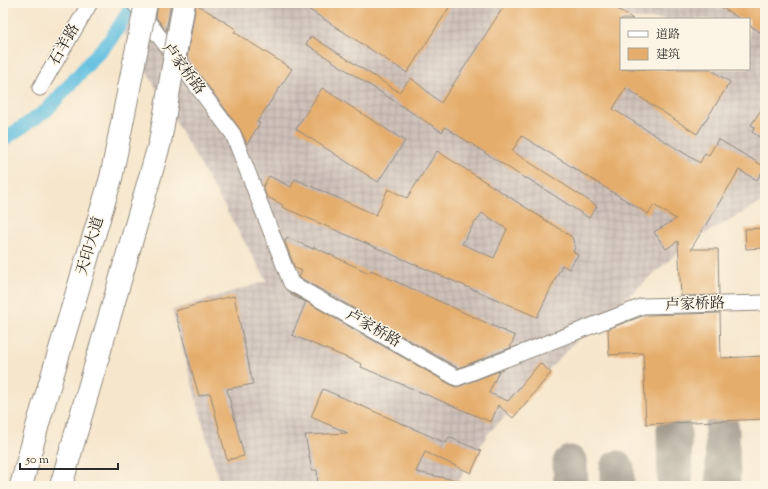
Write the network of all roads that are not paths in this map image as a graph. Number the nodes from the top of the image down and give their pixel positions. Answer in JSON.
{"nodes":[{"id":1,"x":90,"y":3,"type":"edge"},
{"id":2,"x":134,"y":3,"type":"edge"},
{"id":3,"x":146,"y":3,"type":"edge"},
{"id":4,"x":184,"y":3,"type":"edge"},
{"id":5,"x":40,"y":88,"type":"dead end"},
{"id":6,"x":765,"y":303,"type":"edge"},
{"id":7,"x":21,"y":486,"type":"edge"},
{"id":8,"x":61,"y":486,"type":"edge"}],
"edges":[{"from":1,"to":5,"type":"street","name":"石羊路"},
{"from":2,"to":6,"type":"street","name":"卢家桥路"},
{"from":3,"to":7,"type":"main road","name":"天印大道","bridge":true},
{"from":4,"to":8,"type":"main road","bridge":true}]}
